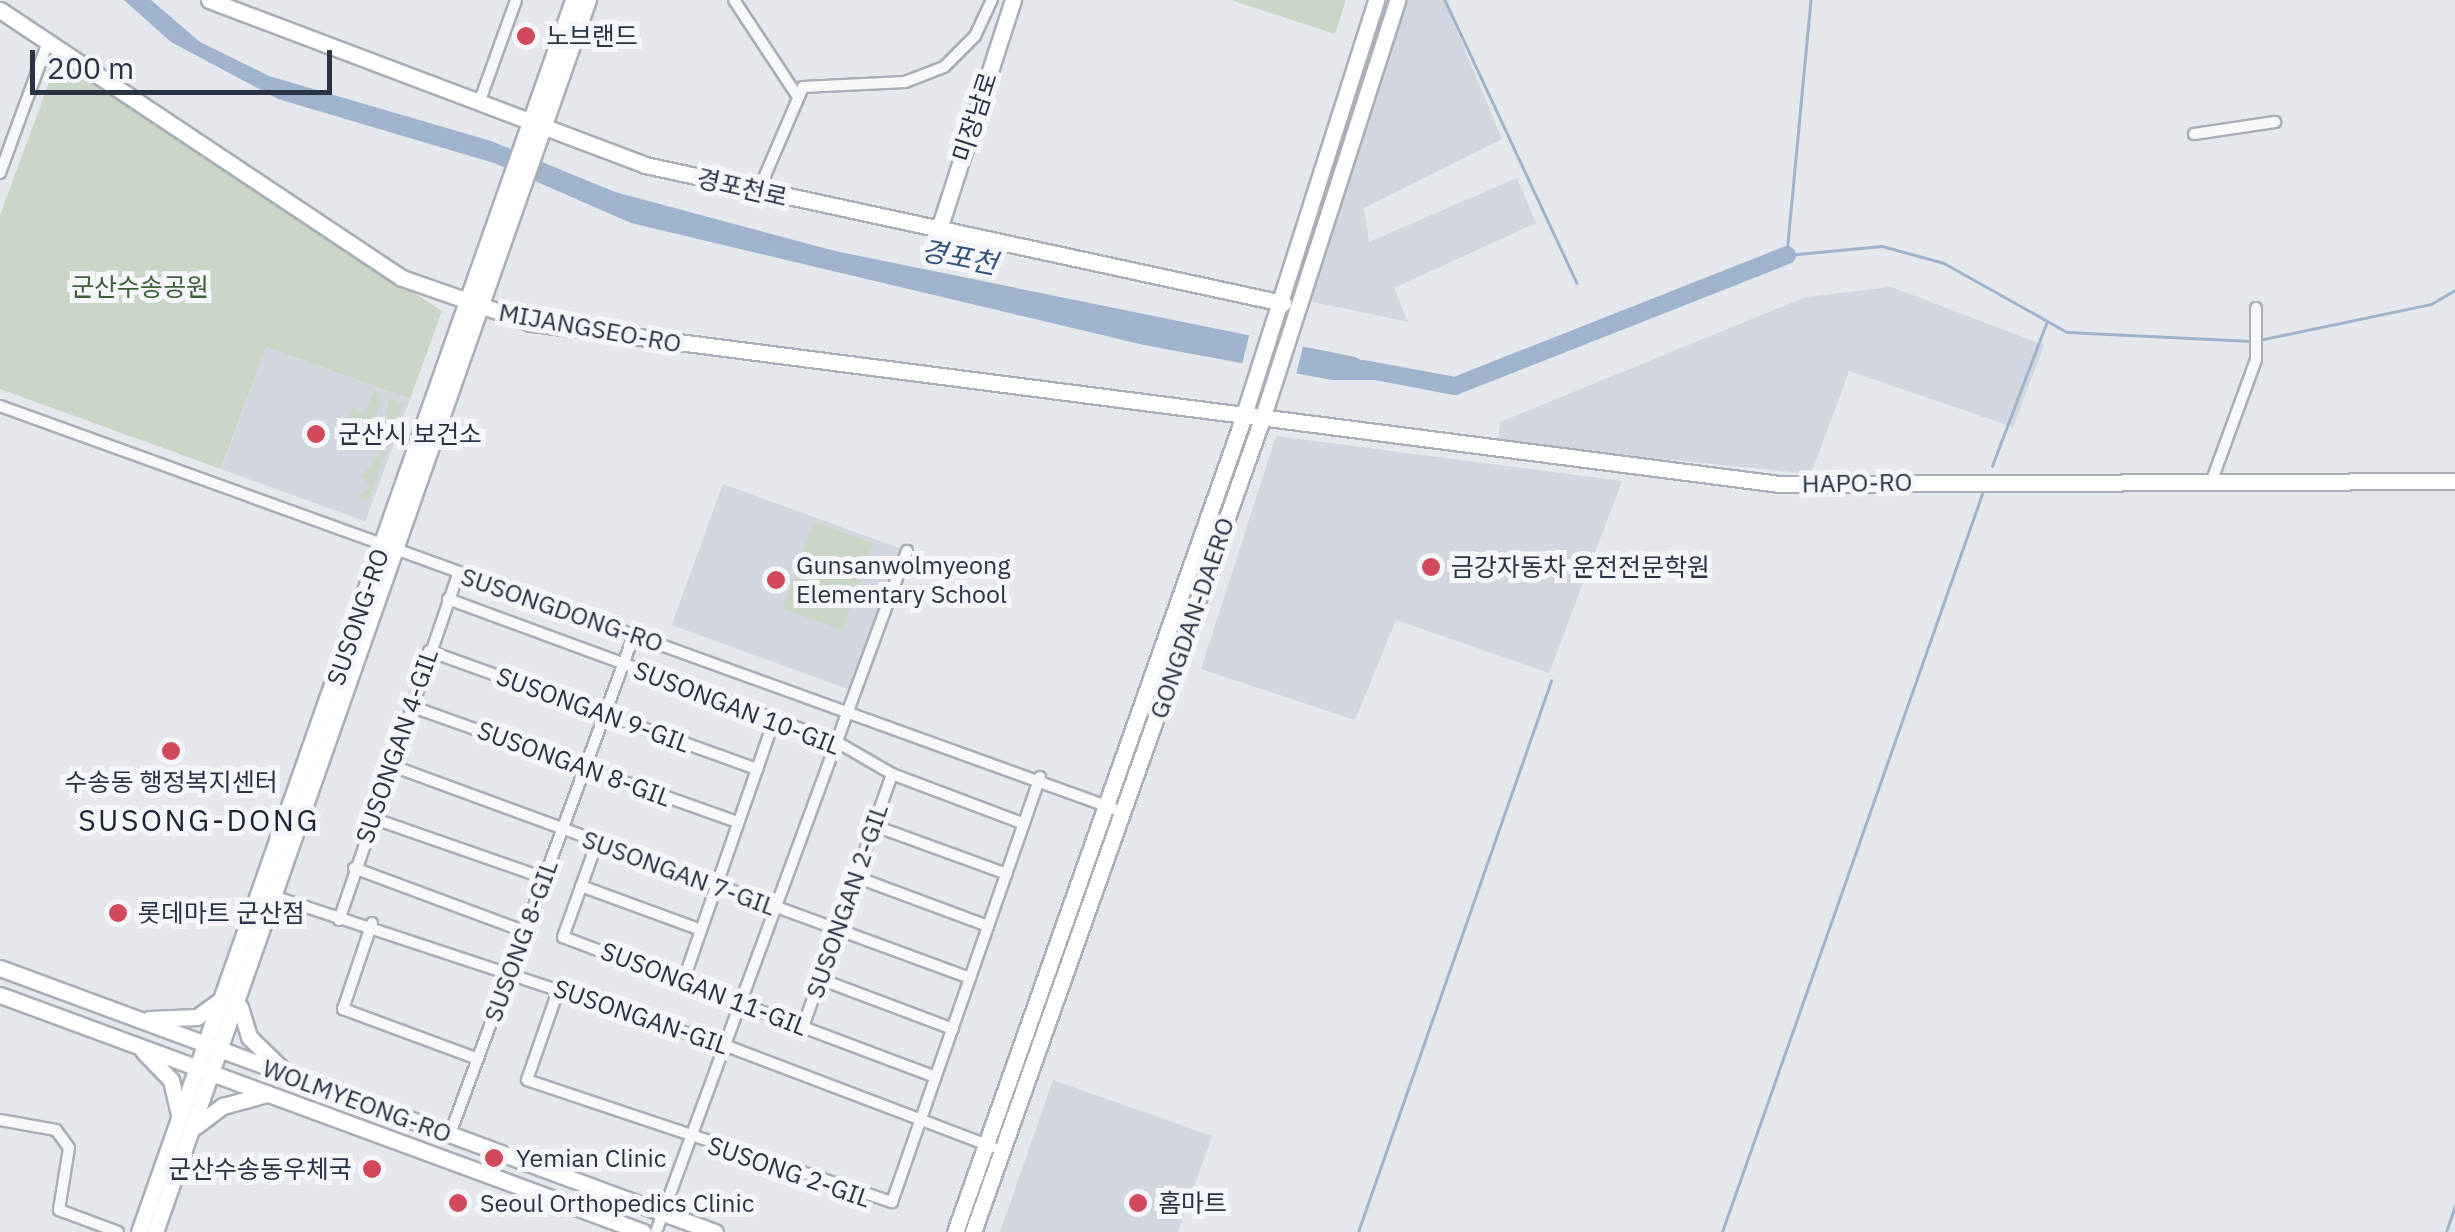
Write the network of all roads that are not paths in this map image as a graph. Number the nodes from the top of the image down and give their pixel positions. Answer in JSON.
{"nodes":[{"id":1,"x":209,"y":0,"type":"edge"},
{"id":2,"x":516,"y":0,"type":"edge"},
{"id":3,"x":573,"y":0,"type":"edge"},
{"id":4,"x":588,"y":0,"type":"edge"},
{"id":5,"x":734,"y":0,"type":"edge"},
{"id":6,"x":992,"y":0,"type":"edge"},
{"id":7,"x":1013,"y":0,"type":"edge"},
{"id":8,"x":1376,"y":0,"type":"edge"},
{"id":9,"x":1397,"y":0,"type":"edge"},
{"id":10,"x":0,"y":10,"type":"edge"},
{"id":11,"x":48,"y":42,"type":"junction"},
{"id":12,"x":798,"y":97,"type":"junction"},
{"id":13,"x":479,"y":103,"type":"junction"},
{"id":14,"x":2275,"y":122,"type":"dead end"},
{"id":15,"x":533,"y":129,"type":"junction"},
{"id":16,"x":2194,"y":134,"type":"dead end"},
{"id":17,"x":0,"y":173,"type":"edge"},
{"id":18,"x":758,"y":192,"type":"junction"},
{"id":19,"x":936,"y":234,"type":"junction"},
{"id":20,"x":1276,"y":302,"type":"junction"},
{"id":21,"x":472,"y":305,"type":"junction"},
{"id":22,"x":2256,"y":308,"type":"dead end"},
{"id":23,"x":1296,"y":309,"type":"junction"},
{"id":24,"x":0,"y":406,"type":"edge"},
{"id":25,"x":1244,"y":417,"type":"junction"},
{"id":26,"x":1262,"y":419,"type":"junction"},
{"id":27,"x":2212,"y":480,"type":"junction"},
{"id":28,"x":2455,"y":482,"type":"edge"},
{"id":29,"x":389,"y":548,"type":"junction"},
{"id":30,"x":907,"y":550,"type":"dead end"},
{"id":31,"x":458,"y":574,"type":"junction"},
{"id":32,"x":448,"y":599,"type":"junction"},
{"id":33,"x":634,"y":635,"type":"junction"},
{"id":34,"x":429,"y":651,"type":"junction"},
{"id":35,"x":622,"y":664,"type":"junction"},
{"id":36,"x":410,"y":706,"type":"junction"},
{"id":37,"x":849,"y":708,"type":"junction"},
{"id":38,"x":604,"y":715,"type":"junction"},
{"id":39,"x":774,"y":721,"type":"junction"},
{"id":40,"x":837,"y":742,"type":"junction"},
{"id":41,"x":390,"y":765,"type":"junction"},
{"id":42,"x":585,"y":768,"type":"junction"},
{"id":43,"x":757,"y":769,"type":"junction"},
{"id":44,"x":892,"y":774,"type":"junction"},
{"id":45,"x":1040,"y":777,"type":"junction"},
{"id":46,"x":1103,"y":806,"type":"junction"},
{"id":47,"x":1123,"y":812,"type":"junction"},
{"id":48,"x":372,"y":818,"type":"junction"},
{"id":49,"x":738,"y":822,"type":"junction"},
{"id":50,"x":1024,"y":824,"type":"junction"},
{"id":51,"x":874,"y":826,"type":"junction"},
{"id":52,"x":562,"y":830,"type":"junction"},
{"id":53,"x":596,"y":845,"type":"junction"},
{"id":54,"x":354,"y":868,"type":"junction"},
{"id":55,"x":1008,"y":874,"type":"junction"},
{"id":56,"x":856,"y":877,"type":"junction"},
{"id":57,"x":544,"y":878,"type":"junction"},
{"id":58,"x":716,"y":884,"type":"junction"},
{"id":59,"x":582,"y":886,"type":"junction"},
{"id":60,"x":276,"y":898,"type":"junction"},
{"id":61,"x":776,"y":906,"type":"junction"},
{"id":62,"x":339,"y":920,"type":"junction"},
{"id":63,"x":372,"y":923,"type":"junction"},
{"id":64,"x":988,"y":926,"type":"junction"},
{"id":65,"x":701,"y":930,"type":"junction"},
{"id":66,"x":836,"y":930,"type":"junction"},
{"id":67,"x":524,"y":931,"type":"junction"},
{"id":68,"x":0,"y":968,"type":"edge"},
{"id":69,"x":510,"y":972,"type":"junction"},
{"id":70,"x":970,"y":978,"type":"junction"},
{"id":71,"x":684,"y":979,"type":"junction"},
{"id":72,"x":820,"y":979,"type":"junction"},
{"id":73,"x":236,"y":987,"type":"junction"},
{"id":74,"x":559,"y":988,"type":"junction"},
{"id":75,"x":0,"y":994,"type":"edge"},
{"id":76,"x":741,"y":1001,"type":"junction"},
{"id":77,"x":129,"y":1016,"type":"junction"},
{"id":78,"x":803,"y":1027,"type":"junction"},
{"id":79,"x":953,"y":1029,"type":"junction"},
{"id":80,"x":131,"y":1042,"type":"junction"},
{"id":81,"x":724,"y":1045,"type":"junction"},
{"id":82,"x":214,"y":1048,"type":"junction"},
{"id":83,"x":478,"y":1058,"type":"junction"},
{"id":84,"x":206,"y":1071,"type":"junction"},
{"id":85,"x":936,"y":1077,"type":"junction"},
{"id":86,"x":302,"y":1080,"type":"junction"},
{"id":87,"x":267,"y":1094,"type":"junction"},
{"id":88,"x":0,"y":1120,"type":"edge"},
{"id":89,"x":921,"y":1122,"type":"junction"},
{"id":90,"x":185,"y":1129,"type":"junction"},
{"id":91,"x":450,"y":1134,"type":"junction"},
{"id":92,"x":690,"y":1138,"type":"junction"},
{"id":93,"x":985,"y":1145,"type":"junction"},
{"id":94,"x":1002,"y":1151,"type":"junction"},
{"id":95,"x":663,"y":1212,"type":"junction"},
{"id":96,"x":955,"y":1230,"type":"edge"},
{"id":97,"x":118,"y":1232,"type":"edge"},
{"id":98,"x":139,"y":1232,"type":"edge"},
{"id":99,"x":155,"y":1232,"type":"edge"},
{"id":100,"x":643,"y":1232,"type":"edge"},
{"id":101,"x":656,"y":1232,"type":"edge"},
{"id":102,"x":715,"y":1232,"type":"edge"},
{"id":103,"x":976,"y":1232,"type":"edge"}],
"edges":[{"from":1,"to":13,"type":"street","name":"경포천로"},
{"from":2,"to":13,"type":"street"},
{"from":3,"to":15,"type":"street","name":"SUSONG-RO"},
{"from":4,"to":15,"type":"street","name":"SUSONG-RO"},
{"from":5,"to":12,"type":"street"},
{"from":6,"to":12,"type":"street"},
{"from":7,"to":19,"type":"street","name":"미장남로"},
{"from":8,"to":20,"type":"street","name":"GONGDAN-DAERO"},
{"from":9,"to":23,"type":"street","name":"GONGDAN-DAERO"},
{"from":10,"to":11,"type":"street","name":"MIJANGSEO-RO"},
{"from":11,"to":17,"type":"street"},
{"from":11,"to":21,"type":"street","name":"MIJANGSEO-RO"},
{"from":12,"to":18,"type":"street"},
{"from":13,"to":15,"type":"street","name":"경포천로"},
{"from":14,"to":16,"type":"street"},
{"from":15,"to":18,"type":"street","name":"경포천로"},
{"from":15,"to":21,"type":"street","name":"SUSONG-RO"},
{"from":18,"to":19,"type":"street","name":"경포천로"},
{"from":19,"to":20,"type":"street","name":"경포천로"},
{"from":20,"to":23,"type":"street","name":"경포천로"},
{"from":20,"to":25,"type":"street","name":"GONGDAN-DAERO"},
{"from":21,"to":25,"type":"street","name":"MIJANGSEO-RO"},
{"from":21,"to":29,"type":"street","name":"SUSONG-RO"},
{"from":22,"to":27,"type":"street"},
{"from":23,"to":26,"type":"street","name":"GONGDAN-DAERO"},
{"from":24,"to":29,"type":"street","name":"SUSONGDONG-RO"},
{"from":25,"to":26,"type":"street","name":"MIJANGSEO-RO"},
{"from":25,"to":46,"type":"street","name":"GONGDAN-DAERO"},
{"from":26,"to":27,"type":"street","name":"HAPO-RO"},
{"from":26,"to":47,"type":"street","name":"GONGDAN-DAERO"},
{"from":27,"to":28,"type":"street","name":"HAPO-RO"},
{"from":29,"to":31,"type":"street","name":"SUSONGDONG-RO"},
{"from":29,"to":60,"type":"street","name":"SUSONG-RO"},
{"from":29,"to":73,"type":"street","name":"SUSONG-RO"},
{"from":30,"to":37,"type":"street"},
{"from":31,"to":32,"type":"street","name":"SUSONGAN 4-GIL"},
{"from":31,"to":33,"type":"street","name":"SUSONGDONG-RO"},
{"from":32,"to":34,"type":"street","name":"SUSONGAN 4-GIL"},
{"from":32,"to":35,"type":"street","name":"SUSONGAN 10-GIL"},
{"from":33,"to":35,"type":"street","name":"SUSONG 8-GIL"},
{"from":33,"to":37,"type":"street","name":"SUSONGDONG-RO"},
{"from":34,"to":36,"type":"street","name":"SUSONGAN 4-GIL"},
{"from":34,"to":38,"type":"street","name":"SUSONGAN 9-GIL"},
{"from":35,"to":38,"type":"street","name":"SUSONG 8-GIL"},
{"from":35,"to":39,"type":"street","name":"SUSONGAN 10-GIL"},
{"from":36,"to":41,"type":"street","name":"SUSONGAN 4-GIL"},
{"from":36,"to":42,"type":"street","name":"SUSONGAN 8-GIL"},
{"from":37,"to":40,"type":"street"},
{"from":37,"to":45,"type":"street","name":"SUSONGDONG-RO"},
{"from":38,"to":42,"type":"street","name":"SUSONG 8-GIL"},
{"from":38,"to":43,"type":"street","name":"SUSONGAN 9-GIL"},
{"from":39,"to":40,"type":"street","name":"SUSONGAN 10-GIL"},
{"from":39,"to":43,"type":"street"},
{"from":40,"to":44,"type":"street","name":"SUSONGAN 10-GIL"},
{"from":40,"to":61,"type":"street"},
{"from":41,"to":48,"type":"street","name":"SUSONGAN 4-GIL"},
{"from":41,"to":52,"type":"street","name":"SUSONGAN 7-GIL"},
{"from":42,"to":49,"type":"street","name":"SUSONGAN 8-GIL"},
{"from":42,"to":52,"type":"street","name":"SUSONG 8-GIL"},
{"from":43,"to":49,"type":"street"},
{"from":44,"to":50,"type":"street","name":"SUSONGAN 10-GIL"},
{"from":44,"to":51,"type":"street","name":"SUSONGAN 2-GIL"},
{"from":45,"to":46,"type":"street","name":"SUSONGDONG-RO"},
{"from":45,"to":50,"type":"street"},
{"from":46,"to":47,"type":"street","name":"SUSONGDONG-RO"},
{"from":46,"to":93,"type":"street","name":"GONGDAN-DAERO"},
{"from":47,"to":94,"type":"street","name":"GONGDAN-DAERO"},
{"from":48,"to":54,"type":"street","name":"SUSONGAN 4-GIL"},
{"from":48,"to":57,"type":"street"},
{"from":49,"to":58,"type":"street"},
{"from":50,"to":55,"type":"street"},
{"from":51,"to":55,"type":"street"},
{"from":51,"to":56,"type":"street","name":"SUSONGAN 2-GIL"},
{"from":52,"to":53,"type":"street","name":"SUSONGAN 7-GIL"},
{"from":52,"to":57,"type":"street","name":"SUSONG 8-GIL"},
{"from":53,"to":58,"type":"street","name":"SUSONGAN 7-GIL"},
{"from":53,"to":59,"type":"street","name":"SUSONGAN 11-GIL"},
{"from":54,"to":62,"type":"street","name":"SUSONGAN 4-GIL"},
{"from":54,"to":67,"type":"street"},
{"from":55,"to":64,"type":"street"},
{"from":56,"to":64,"type":"street"},
{"from":56,"to":66,"type":"street","name":"SUSONGAN 2-GIL"},
{"from":57,"to":67,"type":"street","name":"SUSONG 8-GIL"},
{"from":58,"to":61,"type":"street","name":"SUSONGAN 7-GIL"},
{"from":58,"to":65,"type":"street"},
{"from":59,"to":65,"type":"street"},
{"from":59,"to":71,"type":"street","name":"SUSONGAN 11-GIL"},
{"from":60,"to":62,"type":"street","name":"SUSONGAN-GIL"},
{"from":60,"to":73,"type":"street","name":"SUSONG-RO"},
{"from":61,"to":66,"type":"street","name":"SUSONGAN 7-GIL"},
{"from":61,"to":76,"type":"street"},
{"from":62,"to":63,"type":"street","name":"SUSONGAN-GIL"},
{"from":63,"to":69,"type":"street","name":"SUSONGAN-GIL"},
{"from":63,"to":83,"type":"street"},
{"from":64,"to":70,"type":"street"},
{"from":65,"to":71,"type":"street"},
{"from":66,"to":70,"type":"street","name":"SUSONGAN 7-GIL"},
{"from":66,"to":72,"type":"street","name":"SUSONGAN 2-GIL"},
{"from":67,"to":69,"type":"street","name":"SUSONG 8-GIL"},
{"from":68,"to":77,"type":"street","name":"WOLMYEONG-RO"},
{"from":69,"to":74,"type":"street","name":"SUSONGAN-GIL"},
{"from":69,"to":83,"type":"street","name":"SUSONG 8-GIL"},
{"from":70,"to":79,"type":"street"},
{"from":71,"to":76,"type":"street","name":"SUSONGAN 11-GIL"},
{"from":72,"to":78,"type":"street","name":"SUSONGAN 2-GIL"},
{"from":72,"to":79,"type":"street"},
{"from":73,"to":77,"type":"street"},
{"from":73,"to":82,"type":"street","name":"SUSONG-RO"},
{"from":73,"to":86,"type":"street"},
{"from":74,"to":81,"type":"street","name":"SUSONGAN-GIL"},
{"from":74,"to":92,"type":"street","name":"SUSONG 2-GIL"},
{"from":75,"to":80,"type":"street","name":"WOLMYEONG-RO"},
{"from":76,"to":78,"type":"street","name":"SUSONGAN 11-GIL"},
{"from":76,"to":81,"type":"street"},
{"from":77,"to":82,"type":"street","name":"WOLMYEONG-RO"},
{"from":78,"to":85,"type":"street","name":"SUSONGAN 11-GIL"},
{"from":79,"to":85,"type":"street"},
{"from":80,"to":84,"type":"street","name":"WOLMYEONG-RO"},
{"from":80,"to":90,"type":"street"},
{"from":81,"to":89,"type":"street","name":"SUSONGAN-GIL"},
{"from":81,"to":92,"type":"street"},
{"from":82,"to":84,"type":"street","name":"SUSONG-RO"},
{"from":82,"to":86,"type":"street","name":"WOLMYEONG-RO"},
{"from":83,"to":91,"type":"street","name":"SUSONG 8-GIL"},
{"from":84,"to":87,"type":"street","name":"WOLMYEONG-RO"},
{"from":84,"to":90,"type":"street","name":"SUSONG-RO"},
{"from":85,"to":89,"type":"street"},
{"from":86,"to":91,"type":"street","name":"WOLMYEONG-RO"},
{"from":87,"to":90,"type":"street"},
{"from":87,"to":100,"type":"street","name":"WOLMYEONG-RO"},
{"from":88,"to":97,"type":"street"},
{"from":89,"to":92,"type":"street","name":"SUSONG 2-GIL"},
{"from":89,"to":93,"type":"street","name":"SUSONGAN-GIL"},
{"from":90,"to":98,"type":"street","name":"SUSONG-RO"},
{"from":90,"to":99,"type":"street","name":"SUSONG-RO"},
{"from":91,"to":95,"type":"street","name":"WOLMYEONG-RO"},
{"from":92,"to":95,"type":"street"},
{"from":93,"to":94,"type":"street","name":"SUSONGAN-GIL"},
{"from":93,"to":96,"type":"street","name":"GONGDAN-DAERO"},
{"from":94,"to":103,"type":"street","name":"GONGDAN-DAERO"},
{"from":95,"to":101,"type":"street"},
{"from":95,"to":102,"type":"street","name":"WOLMYEONG-RO"}]}
